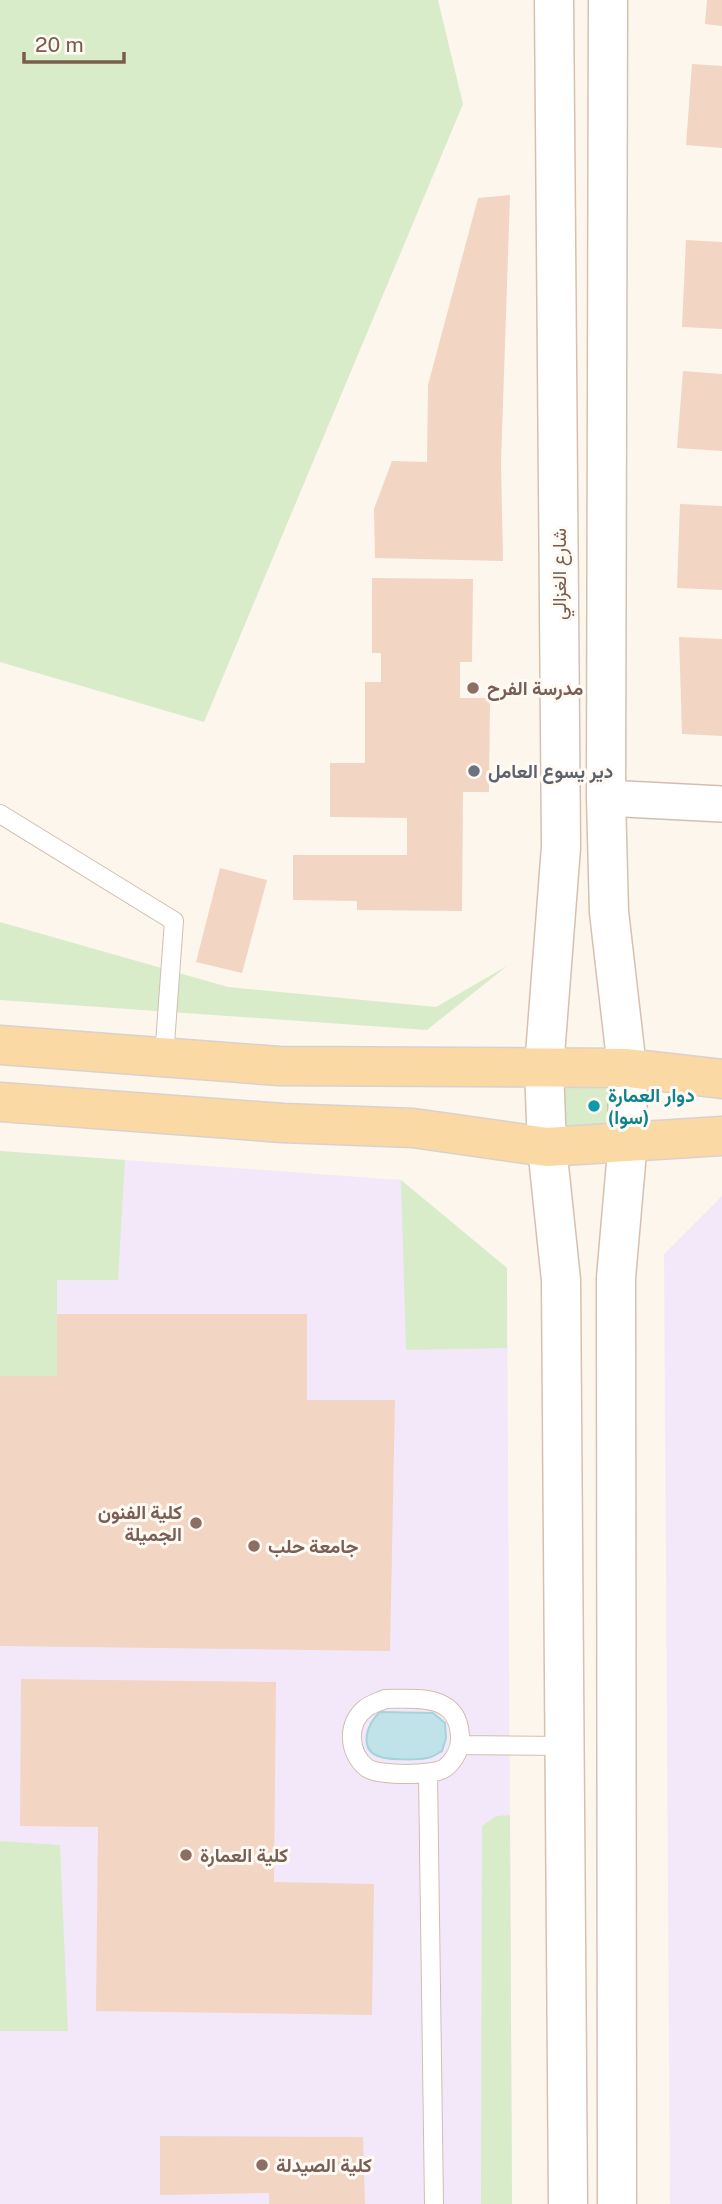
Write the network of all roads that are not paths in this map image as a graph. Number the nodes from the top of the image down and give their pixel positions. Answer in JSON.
{"nodes":[{"id":1,"x":554,"y":0,"type":"edge"},
{"id":2,"x":608,"y":0,"type":"edge"},
{"id":3,"x":606,"y":799,"type":"junction"},
{"id":4,"x":722,"y":804,"type":"edge"},
{"id":5,"x":0,"y":814,"type":"edge"},
{"id":6,"x":0,"y":1045,"type":"edge"},
{"id":7,"x":164,"y":1057,"type":"junction"},
{"id":8,"x":544,"y":1068,"type":"junction"},
{"id":9,"x":627,"y":1068,"type":"junction"},
{"id":10,"x":722,"y":1079,"type":"edge"},
{"id":11,"x":0,"y":1102,"type":"edge"},
{"id":12,"x":722,"y":1136,"type":"edge"},
{"id":13,"x":628,"y":1140,"type":"junction"},
{"id":14,"x":547,"y":1146,"type":"junction"},
{"id":15,"x":461,"y":1745,"type":"junction"},
{"id":16,"x":565,"y":1746,"type":"junction"},
{"id":17,"x":428,"y":1774,"type":"junction"},
{"id":18,"x":434,"y":2204,"type":"edge"},
{"id":19,"x":568,"y":2204,"type":"edge"},
{"id":20,"x":617,"y":2204,"type":"edge"}],
"edges":[{"from":1,"to":8,"type":"main road","name":"شارع الغزالي"},
{"from":2,"to":3,"type":"main road"},
{"from":3,"to":4,"type":"street"},
{"from":3,"to":9,"type":"main road"},
{"from":5,"to":7,"type":"lane"},
{"from":6,"to":7,"type":"main road"},
{"from":7,"to":8,"type":"main road"},
{"from":8,"to":9,"type":"main road"},
{"from":8,"to":14,"type":"main road","name":"شارع الغزالي"},
{"from":9,"to":10,"type":"main road"},
{"from":9,"to":13,"type":"main road"},
{"from":11,"to":14,"type":"main road"},
{"from":12,"to":13,"type":"main road"},
{"from":13,"to":14,"type":"main road"},
{"from":13,"to":20,"type":"main road"},
{"from":14,"to":16,"type":"main road","name":"شارع الغزالي"},
{"from":15,"to":16,"type":"lane"},
{"from":15,"to":17,"type":"lane"},
{"from":15,"to":17,"type":"lane"},
{"from":16,"to":19,"type":"main road","name":"شارع الغزالي"},
{"from":17,"to":18,"type":"lane"}]}
